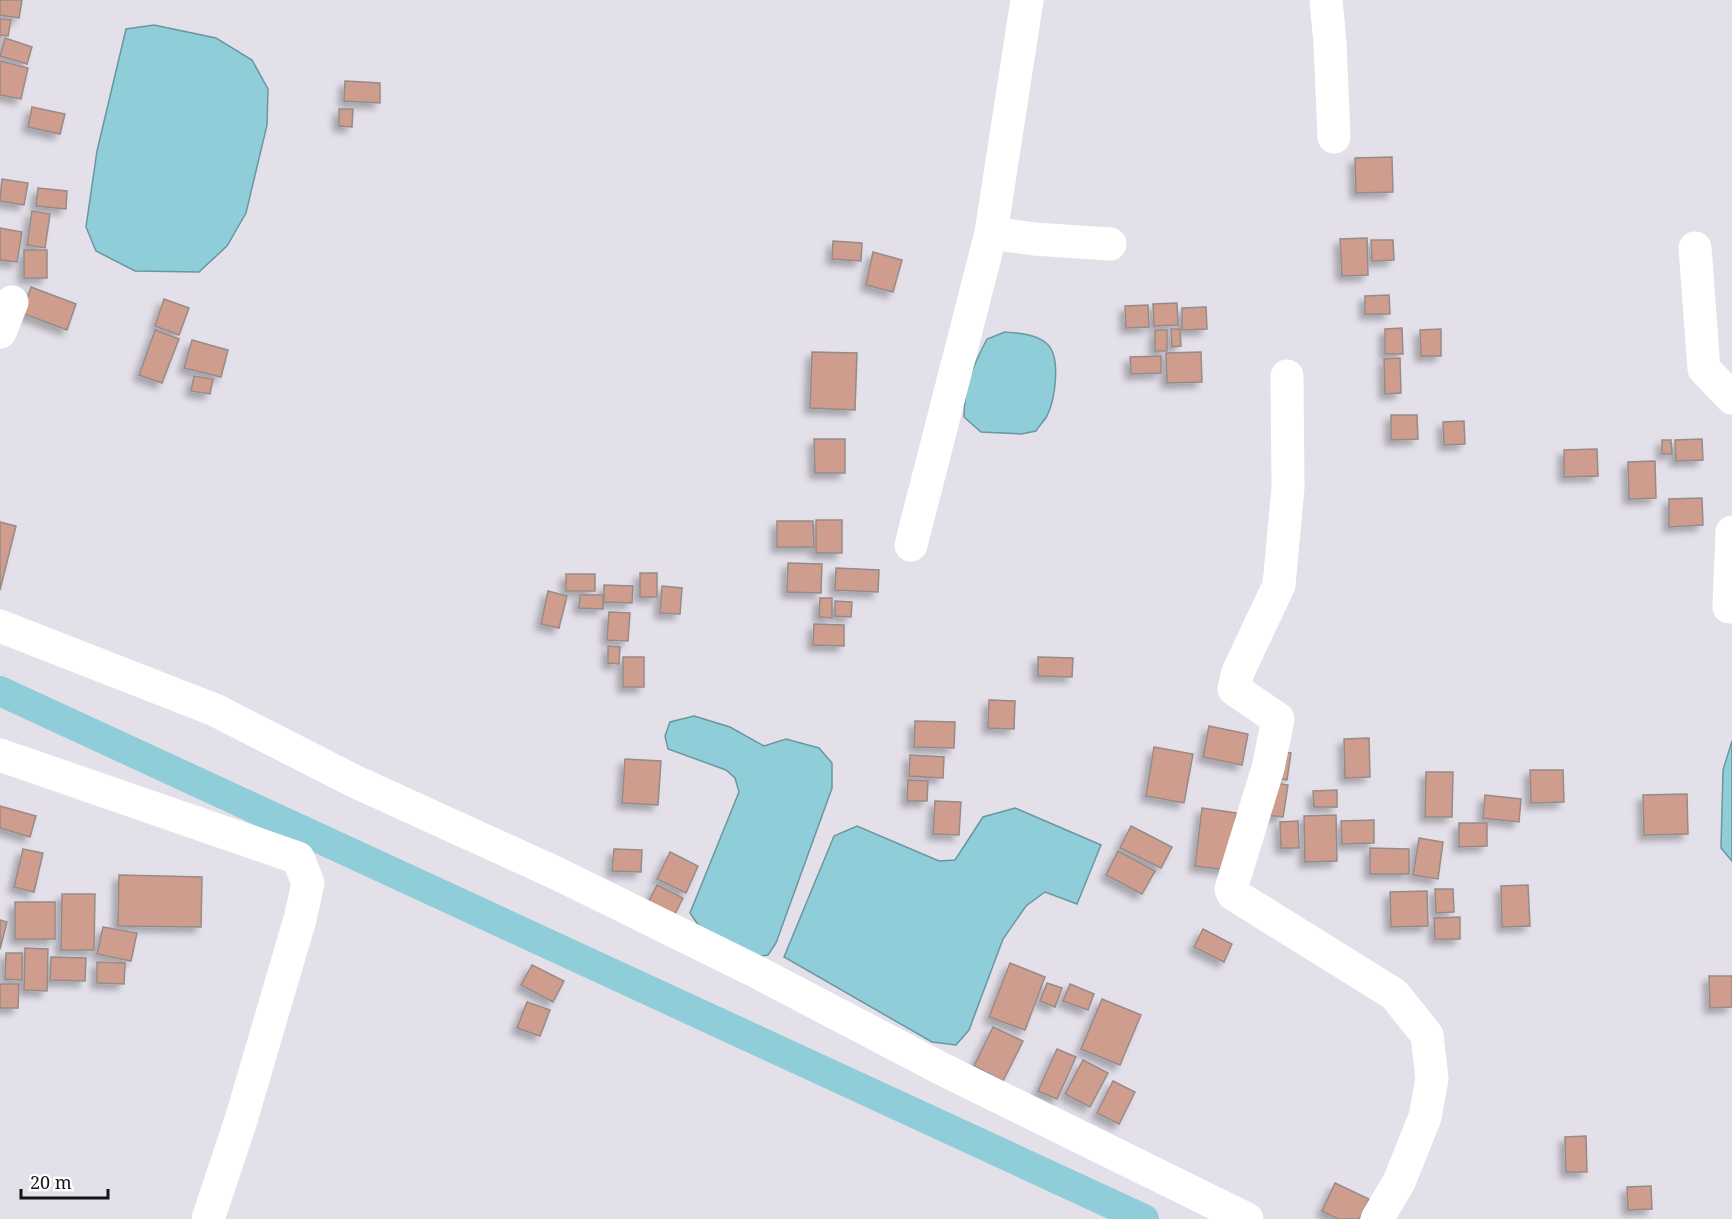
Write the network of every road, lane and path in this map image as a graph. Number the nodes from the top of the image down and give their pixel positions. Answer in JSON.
{"nodes":[{"id":1,"x":1027,"y":0,"type":"edge"},
{"id":2,"x":1326,"y":0,"type":"edge"},
{"id":3,"x":1334,"y":136,"type":"dead end"},
{"id":4,"x":991,"y":233,"type":"junction"},
{"id":5,"x":1110,"y":244,"type":"dead end"},
{"id":6,"x":1695,"y":248,"type":"dead end"},
{"id":7,"x":12,"y":302,"type":"dead end"},
{"id":8,"x":0,"y":332,"type":"edge"},
{"id":9,"x":1287,"y":376,"type":"dead end"},
{"id":10,"x":1732,"y":398,"type":"edge"},
{"id":11,"x":1732,"y":532,"type":"edge"},
{"id":12,"x":910,"y":545,"type":"dead end"},
{"id":13,"x":1729,"y":607,"type":"dead end"},
{"id":14,"x":0,"y":626,"type":"edge"},
{"id":15,"x":0,"y":755,"type":"edge"},
{"id":16,"x":208,"y":1219,"type":"edge"},
{"id":17,"x":1247,"y":1219,"type":"edge"},
{"id":18,"x":1377,"y":1219,"type":"edge"}],
"edges":[{"from":1,"to":4,"type":"street"},
{"from":2,"to":3,"type":"street"},
{"from":4,"to":5,"type":"street"},
{"from":4,"to":12,"type":"street"},
{"from":6,"to":10,"type":"street"},
{"from":7,"to":8,"type":"street"},
{"from":9,"to":18,"type":"street"},
{"from":11,"to":13,"type":"street"},
{"from":14,"to":17,"type":"street"},
{"from":15,"to":16,"type":"street"}]}
